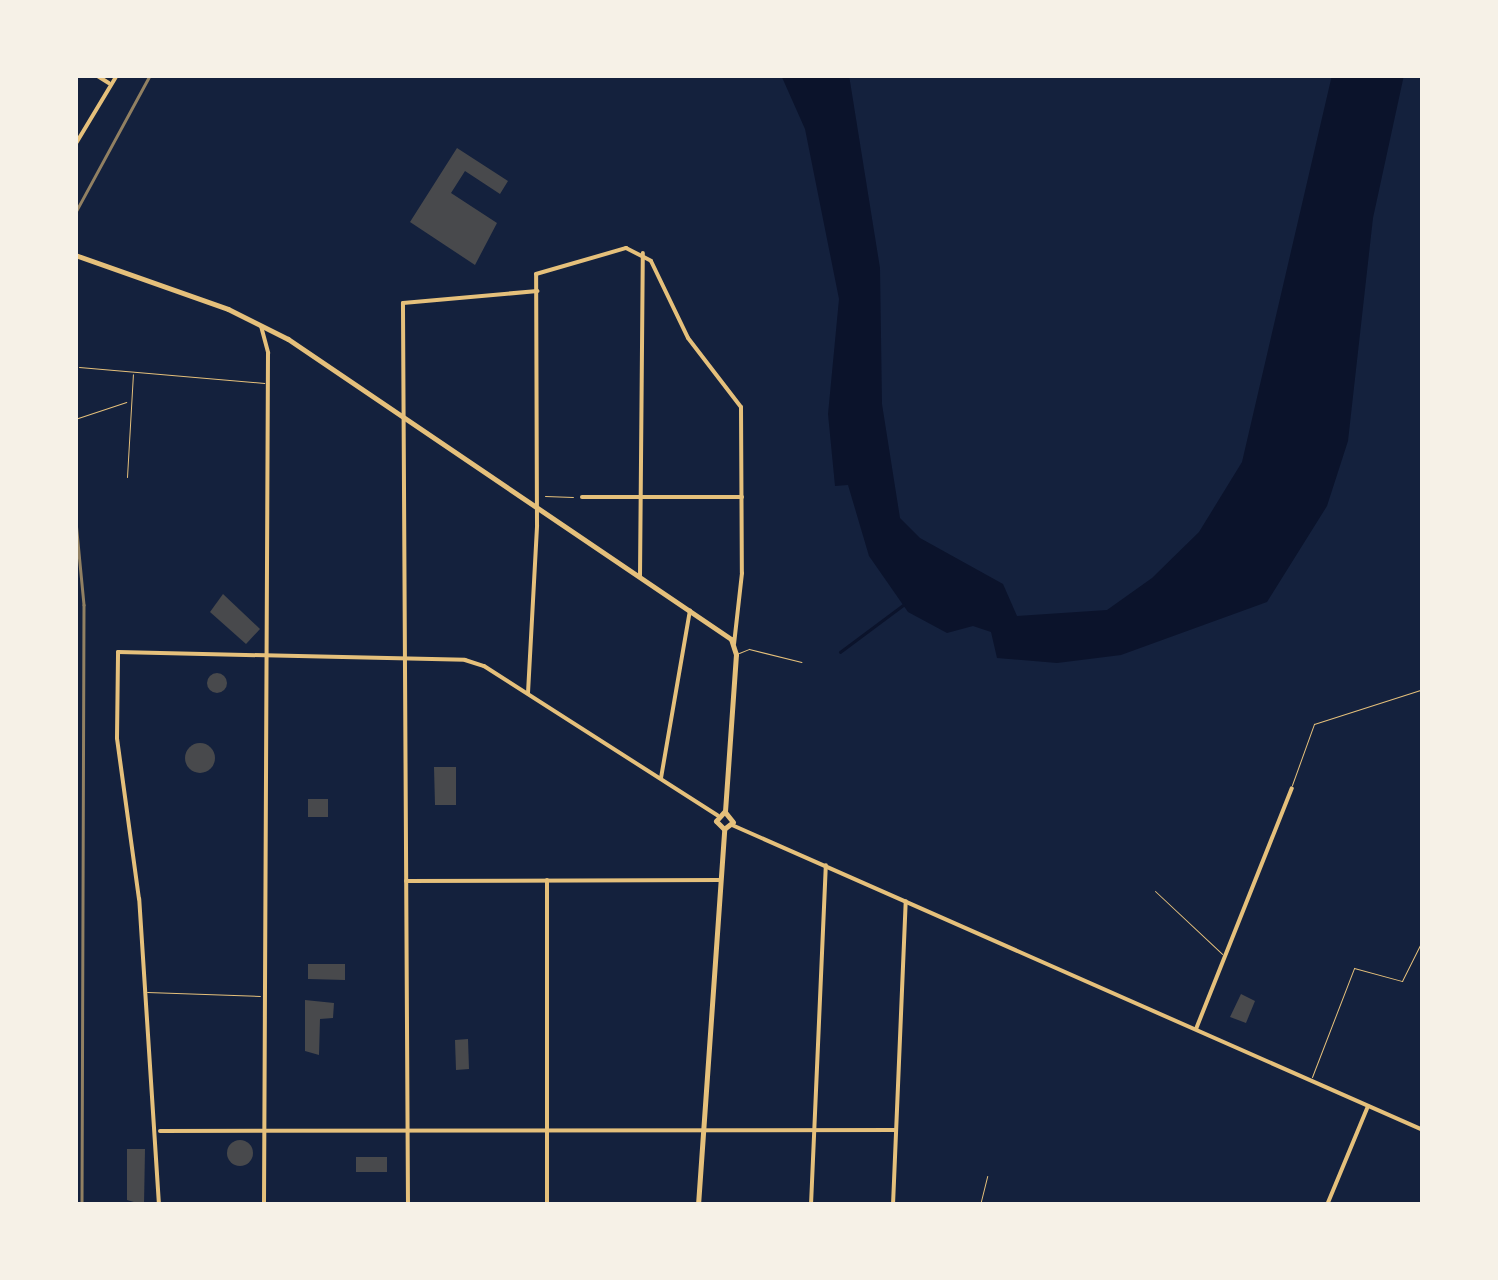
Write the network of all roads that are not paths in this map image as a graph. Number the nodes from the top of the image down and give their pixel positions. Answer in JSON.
{"nodes":[{"id":1,"x":96,"y":75,"type":"edge"},
{"id":2,"x":117,"y":75,"type":"edge"},
{"id":3,"x":110,"y":84,"type":"junction"},
{"id":4,"x":75,"y":146,"type":"edge"},
{"id":5,"x":643,"y":253,"type":"junction"},
{"id":6,"x":75,"y":256,"type":"edge"},
{"id":7,"x":537,"y":290,"type":"junction"},
{"id":8,"x":260,"y":323,"type":"junction"},
{"id":9,"x":79,"y":367,"type":"dead end"},
{"id":10,"x":134,"y":371,"type":"junction"},
{"id":11,"x":268,"y":383,"type":"junction"},
{"id":12,"x":129,"y":400,"type":"junction"},
{"id":13,"x":402,"y":415,"type":"junction"},
{"id":14,"x":75,"y":420,"type":"edge"},
{"id":15,"x":126,"y":478,"type":"dead end"},
{"id":16,"x":742,"y":496,"type":"junction"},
{"id":17,"x":582,"y":497,"type":"road end"},
{"id":18,"x":641,"y":498,"type":"junction"},
{"id":19,"x":536,"y":506,"type":"junction"},
{"id":20,"x":640,"y":576,"type":"junction"},
{"id":21,"x":690,"y":610,"type":"junction"},
{"id":22,"x":734,"y":644,"type":"junction"},
{"id":23,"x":266,"y":653,"type":"junction"},
{"id":24,"x":736,"y":654,"type":"junction"},
{"id":25,"x":402,"y":658,"type":"junction"},
{"id":26,"x":800,"y":662,"type":"dead end"},
{"id":27,"x":1423,"y":689,"type":"edge"},
{"id":28,"x":528,"y":693,"type":"junction"},
{"id":29,"x":661,"y":779,"type":"junction"},
{"id":30,"x":1292,"y":788,"type":"joint"},
{"id":31,"x":725,"y":812,"type":"junction"},
{"id":32,"x":717,"y":815,"type":"junction"},
{"id":33,"x":732,"y":825,"type":"junction"},
{"id":34,"x":724,"y":830,"type":"junction"},
{"id":35,"x":826,"y":865,"type":"junction"},
{"id":36,"x":547,"y":880,"type":"junction"},
{"id":37,"x":720,"y":880,"type":"junction"},
{"id":38,"x":406,"y":881,"type":"junction"},
{"id":39,"x":1156,"y":892,"type":"dead end"},
{"id":40,"x":906,"y":902,"type":"junction"},
{"id":41,"x":1423,"y":939,"type":"edge"},
{"id":42,"x":1225,"y":956,"type":"junction"},
{"id":43,"x":146,"y":992,"type":"junction"},
{"id":44,"x":263,"y":996,"type":"junction"},
{"id":45,"x":1196,"y":1028,"type":"junction"},
{"id":46,"x":1311,"y":1080,"type":"junction"},
{"id":47,"x":1368,"y":1106,"type":"junction"},
{"id":48,"x":704,"y":1126,"type":"junction"},
{"id":49,"x":546,"y":1127,"type":"junction"},
{"id":50,"x":407,"y":1128,"type":"junction"},
{"id":51,"x":815,"y":1128,"type":"junction"},
{"id":52,"x":264,"y":1129,"type":"junction"},
{"id":53,"x":895,"y":1130,"type":"junction"},
{"id":54,"x":1423,"y":1130,"type":"edge"},
{"id":55,"x":158,"y":1131,"type":"junction"},
{"id":56,"x":987,"y":1176,"type":"dead end"},
{"id":57,"x":159,"y":1205,"type":"edge"},
{"id":58,"x":264,"y":1205,"type":"edge"},
{"id":59,"x":408,"y":1205,"type":"edge"},
{"id":60,"x":547,"y":1205,"type":"edge"},
{"id":61,"x":698,"y":1205,"type":"edge"},
{"id":62,"x":811,"y":1205,"type":"edge"},
{"id":63,"x":893,"y":1205,"type":"edge"},
{"id":64,"x":980,"y":1205,"type":"edge"},
{"id":65,"x":1327,"y":1205,"type":"edge"}],
"edges":[{"from":1,"to":3,"type":"street"},
{"from":2,"to":3,"type":"street"},
{"from":3,"to":4,"type":"street"},
{"from":5,"to":7,"type":"street"},
{"from":5,"to":16,"type":"street"},
{"from":5,"to":18,"type":"street"},
{"from":6,"to":8,"type":"main road"},
{"from":7,"to":13,"type":"street"},
{"from":7,"to":19,"type":"street"},
{"from":8,"to":11,"type":"street"},
{"from":8,"to":13,"type":"main road"},
{"from":9,"to":10,"type":"lane"},
{"from":10,"to":11,"type":"lane"},
{"from":10,"to":12,"type":"lane"},
{"from":11,"to":23,"type":"street"},
{"from":12,"to":14,"type":"lane"},
{"from":12,"to":15,"type":"lane"},
{"from":13,"to":19,"type":"main road"},
{"from":13,"to":25,"type":"street"},
{"from":16,"to":18,"type":"street"},
{"from":16,"to":22,"type":"street"},
{"from":17,"to":18,"type":"street"},
{"from":18,"to":20,"type":"street"},
{"from":19,"to":20,"type":"main road"},
{"from":19,"to":28,"type":"street"},
{"from":20,"to":21,"type":"main road"},
{"from":21,"to":22,"type":"main road"},
{"from":21,"to":29,"type":"street"},
{"from":22,"to":24,"type":"main road"},
{"from":23,"to":25,"type":"street"},
{"from":23,"to":43,"type":"street"},
{"from":23,"to":44,"type":"street"},
{"from":24,"to":26,"type":"lane"},
{"from":24,"to":31,"type":"main road"},
{"from":25,"to":28,"type":"street"},
{"from":25,"to":38,"type":"street"},
{"from":27,"to":30,"type":"lane"},
{"from":28,"to":29,"type":"street"},
{"from":29,"to":32,"type":"street"},
{"from":30,"to":42,"type":"street"},
{"from":31,"to":32,"type":"main road"},
{"from":31,"to":33,"type":"main road"},
{"from":32,"to":34,"type":"main road"},
{"from":33,"to":34,"type":"main road"},
{"from":33,"to":35,"type":"street"},
{"from":34,"to":37,"type":"main road"},
{"from":35,"to":40,"type":"street"},
{"from":35,"to":51,"type":"street"},
{"from":36,"to":37,"type":"street"},
{"from":36,"to":38,"type":"street"},
{"from":36,"to":49,"type":"street"},
{"from":37,"to":48,"type":"main road"},
{"from":38,"to":50,"type":"street"},
{"from":39,"to":42,"type":"lane"},
{"from":40,"to":45,"type":"street"},
{"from":40,"to":53,"type":"street"},
{"from":41,"to":46,"type":"lane"},
{"from":42,"to":45,"type":"street"},
{"from":43,"to":44,"type":"lane"},
{"from":43,"to":55,"type":"street"},
{"from":44,"to":52,"type":"street"},
{"from":45,"to":46,"type":"street"},
{"from":46,"to":47,"type":"street"},
{"from":47,"to":54,"type":"street"},
{"from":47,"to":65,"type":"street"},
{"from":48,"to":49,"type":"street"},
{"from":48,"to":51,"type":"street"},
{"from":48,"to":61,"type":"main road"},
{"from":49,"to":50,"type":"street"},
{"from":49,"to":60,"type":"street"},
{"from":50,"to":52,"type":"street"},
{"from":50,"to":59,"type":"street"},
{"from":51,"to":53,"type":"street"},
{"from":51,"to":62,"type":"street"},
{"from":52,"to":55,"type":"street"},
{"from":52,"to":58,"type":"street"},
{"from":53,"to":63,"type":"street"},
{"from":55,"to":57,"type":"street"},
{"from":56,"to":64,"type":"lane"}]}
